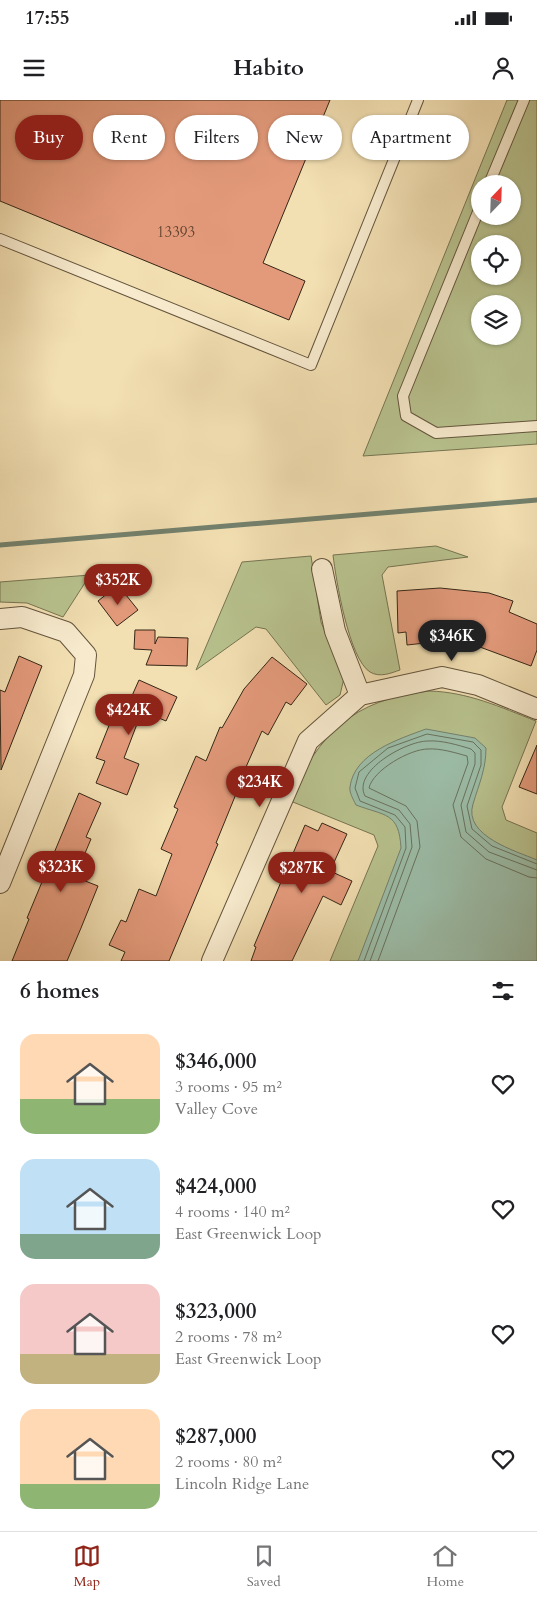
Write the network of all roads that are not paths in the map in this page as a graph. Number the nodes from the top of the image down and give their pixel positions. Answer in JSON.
{"nodes":[{"id":1,"x":418,"y":100,"type":"edge"},
{"id":2,"x":524,"y":100,"type":"edge"},
{"id":3,"x":493,"y":175,"type":"edge"},
{"id":4,"x":473,"y":225,"type":"edge"},
{"id":5,"x":0,"y":239,"type":"edge"},
{"id":6,"x":537,"y":426,"type":"edge"},
{"id":7,"x":322,"y":569,"type":"dead end"},
{"id":8,"x":0,"y":619,"type":"edge"},
{"id":9,"x":360,"y":694,"type":"junction"},
{"id":10,"x":537,"y":709,"type":"edge"},
{"id":11,"x":0,"y":883,"type":"edge"},
{"id":12,"x":212,"y":961,"type":"edge"}],
"edges":[{"from":1,"to":5,"type":"lane"},
{"from":2,"to":3,"type":"lane"},
{"from":4,"to":6,"type":"lane"},
{"from":7,"to":9,"type":"street"},
{"from":8,"to":11,"type":"street"},
{"from":9,"to":10,"type":"street"},
{"from":9,"to":12,"type":"street"}]}
